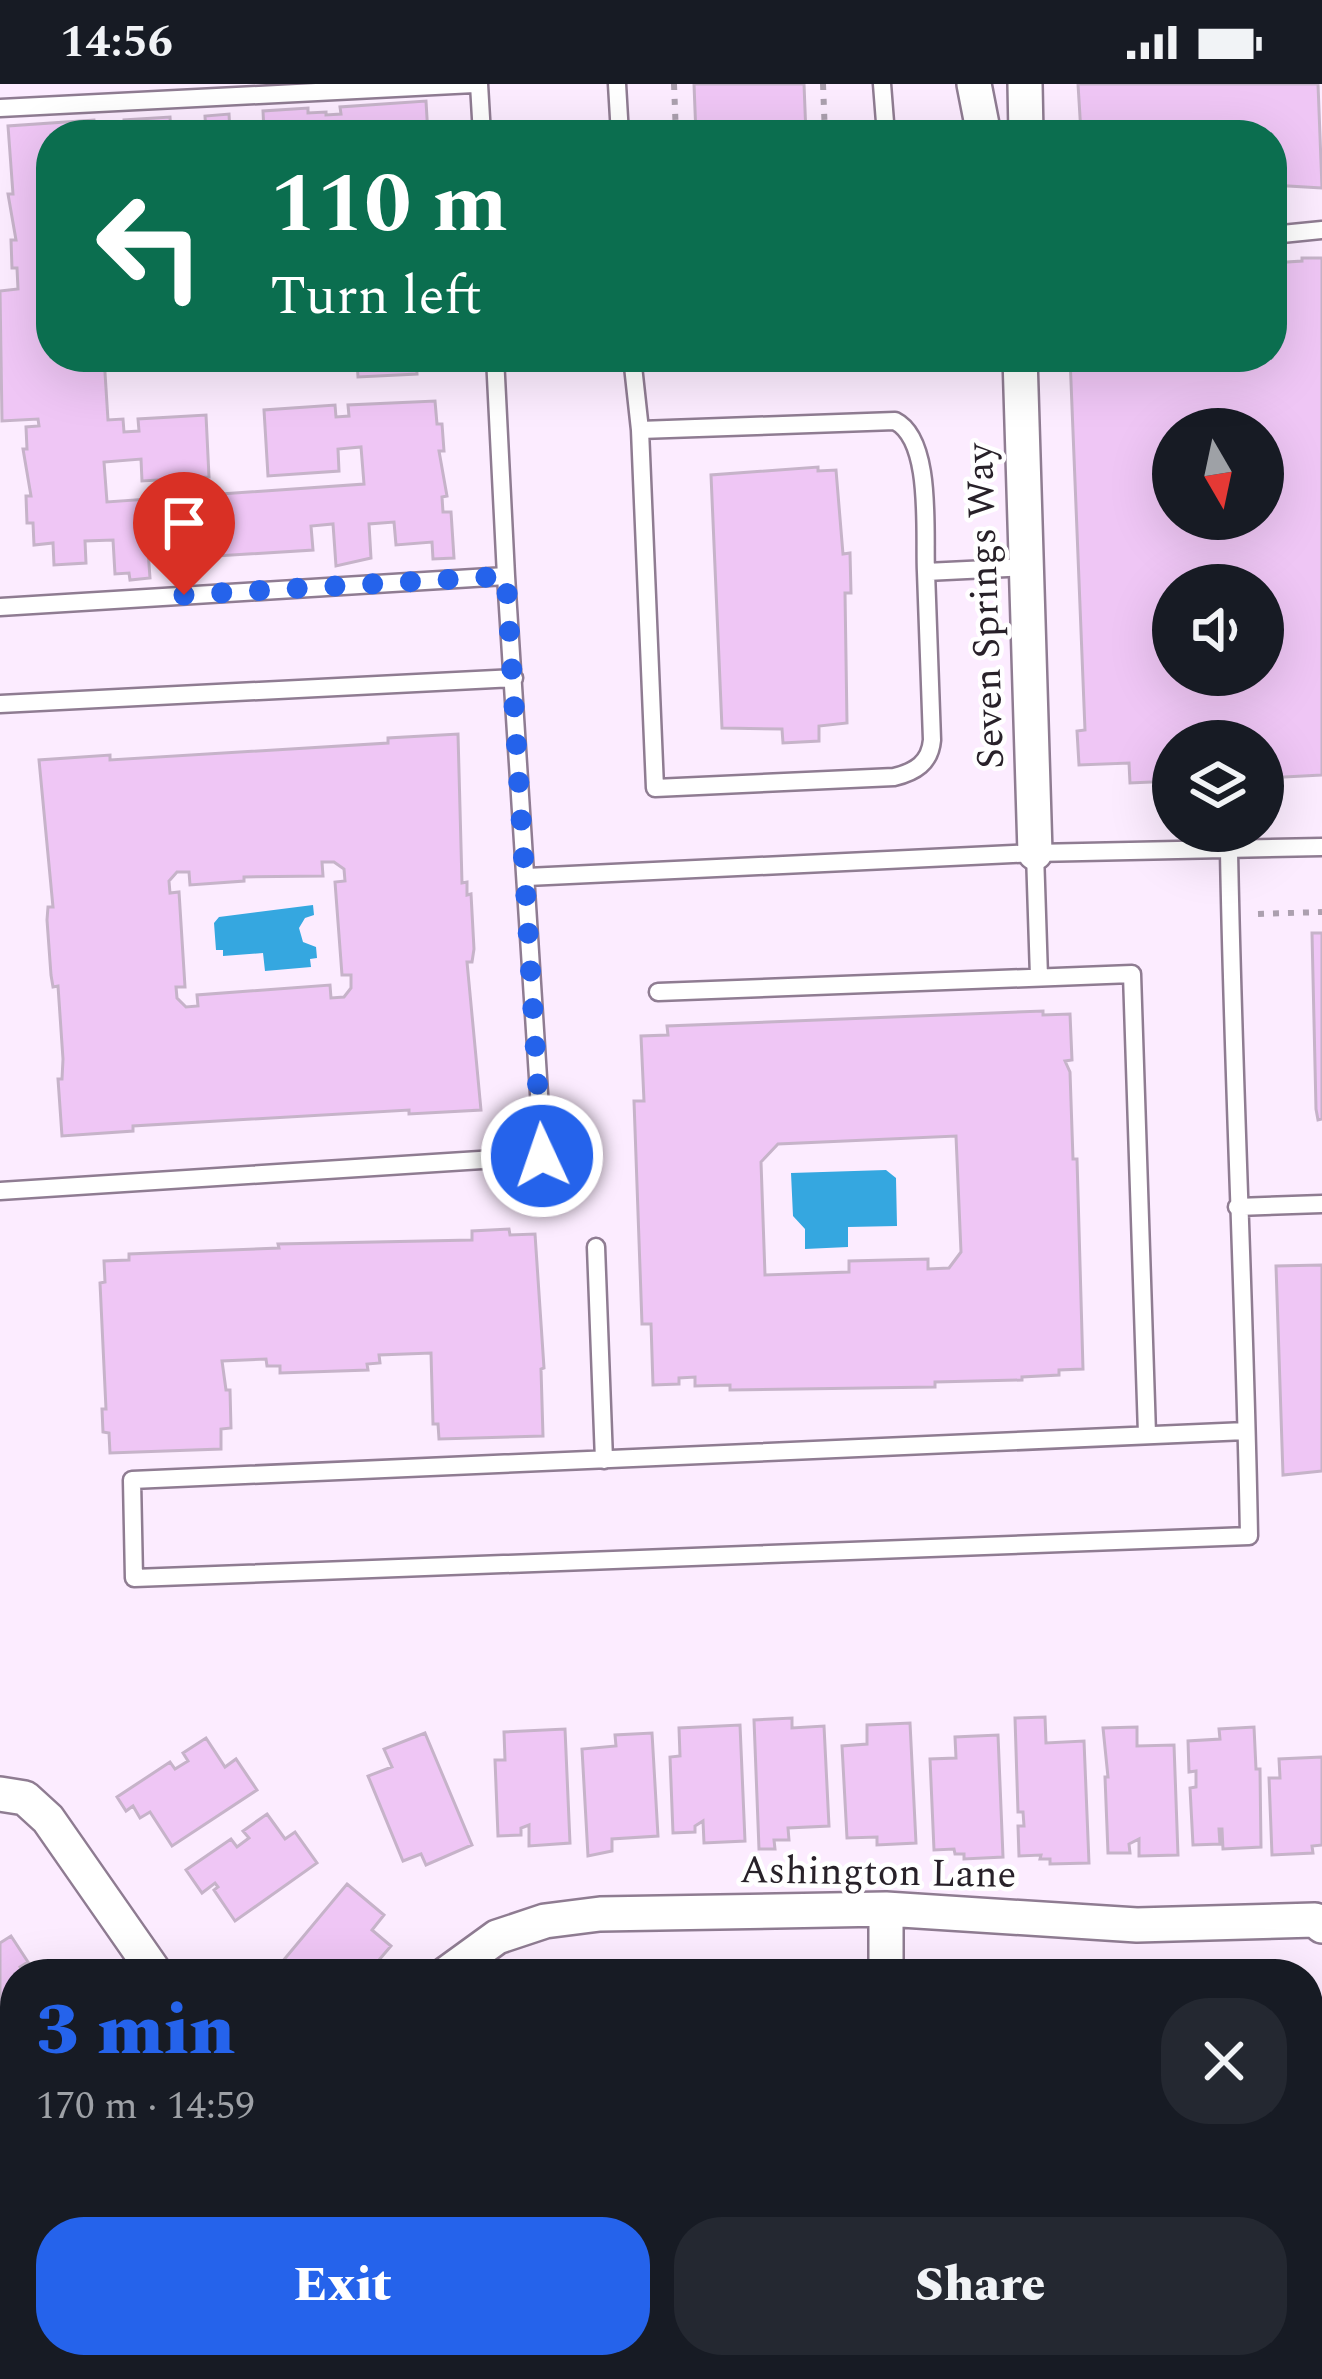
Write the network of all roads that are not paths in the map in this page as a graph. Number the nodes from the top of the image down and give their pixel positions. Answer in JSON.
{"nodes":[{"id":1,"x":476,"y":84,"type":"edge"},
{"id":2,"x":617,"y":84,"type":"edge"},
{"id":3,"x":882,"y":84,"type":"edge"},
{"id":4,"x":974,"y":84,"type":"edge"},
{"id":5,"x":1025,"y":84,"type":"edge"},
{"id":6,"x":0,"y":108,"type":"edge"},
{"id":7,"x":480,"y":120,"type":"edge"},
{"id":8,"x":619,"y":120,"type":"edge"},
{"id":9,"x":885,"y":120,"type":"edge"},
{"id":10,"x":981,"y":120,"type":"edge"},
{"id":11,"x":1026,"y":120,"type":"edge"},
{"id":12,"x":1322,"y":230,"type":"edge"},
{"id":13,"x":1287,"y":234,"type":"edge"},
{"id":14,"x":499,"y":372,"type":"edge"},
{"id":15,"x":634,"y":372,"type":"edge"},
{"id":16,"x":1021,"y":372,"type":"edge"},
{"id":17,"x":640,"y":430,"type":"junction"},
{"id":18,"x":1028,"y":567,"type":"junction"},
{"id":19,"x":926,"y":572,"type":"junction"},
{"id":20,"x":506,"y":576,"type":"junction"},
{"id":21,"x":0,"y":607,"type":"edge"},
{"id":22,"x":514,"y":678,"type":"junction"},
{"id":23,"x":0,"y":704,"type":"edge"},
{"id":24,"x":1322,"y":847,"type":"edge"},
{"id":25,"x":1284,"y":849,"type":"edge"},
{"id":26,"x":1152,"y":852,"type":"edge"},
{"id":27,"x":1229,"y":852,"type":"edge"},
{"id":28,"x":1035,"y":853,"type":"junction"},
{"id":29,"x":527,"y":877,"type":"junction"},
{"id":30,"x":1039,"y":977,"type":"junction"},
{"id":31,"x":658,"y":992,"type":"dead end"},
{"id":32,"x":0,"y":1191,"type":"edge"},
{"id":33,"x":1322,"y":1204,"type":"edge"},
{"id":34,"x":1237,"y":1208,"type":"junction"},
{"id":35,"x":596,"y":1247,"type":"dead end"},
{"id":36,"x":1246,"y":1431,"type":"junction"},
{"id":37,"x":1147,"y":1434,"type":"junction"},
{"id":38,"x":604,"y":1460,"type":"junction"},
{"id":39,"x":7,"y":1794,"type":"edge"},
{"id":40,"x":886,"y":1909,"type":"junction"},
{"id":41,"x":1320,"y":1922,"type":"edge"},
{"id":42,"x":146,"y":1959,"type":"edge"},
{"id":43,"x":466,"y":1959,"type":"edge"},
{"id":44,"x":886,"y":1959,"type":"edge"}],
"edges":[{"from":1,"to":6,"type":"lane"},
{"from":1,"to":7,"type":"lane"},
{"from":2,"to":8,"type":"lane"},
{"from":3,"to":9,"type":"lane"},
{"from":4,"to":10,"type":"street"},
{"from":5,"to":11,"type":"street"},
{"from":12,"to":13,"type":"lane"},
{"from":14,"to":20,"type":"lane"},
{"from":15,"to":17,"type":"lane"},
{"from":16,"to":18,"type":"street","name":"Seven Springs Way"},
{"from":17,"to":19,"type":"lane"},
{"from":17,"to":19,"type":"lane"},
{"from":18,"to":19,"type":"lane"},
{"from":18,"to":28,"type":"street","name":"Seven Springs Way"},
{"from":20,"to":21,"type":"lane"},
{"from":20,"to":22,"type":"lane"},
{"from":22,"to":23,"type":"lane"},
{"from":22,"to":29,"type":"lane"},
{"from":24,"to":25,"type":"lane"},
{"from":26,"to":28,"type":"lane"},
{"from":27,"to":34,"type":"lane"},
{"from":28,"to":29,"type":"lane"},
{"from":28,"to":30,"type":"lane"},
{"from":29,"to":32,"type":"lane"},
{"from":30,"to":31,"type":"lane"},
{"from":30,"to":37,"type":"lane"},
{"from":33,"to":34,"type":"lane"},
{"from":34,"to":36,"type":"lane"},
{"from":35,"to":38,"type":"lane"},
{"from":36,"to":37,"type":"lane"},
{"from":36,"to":38,"type":"lane"},
{"from":37,"to":38,"type":"lane"},
{"from":39,"to":42,"type":"street"},
{"from":40,"to":41,"type":"street","name":"Ashington Lane"},
{"from":40,"to":43,"type":"street","name":"Ashington Lane"},
{"from":40,"to":44,"type":"street"}]}
